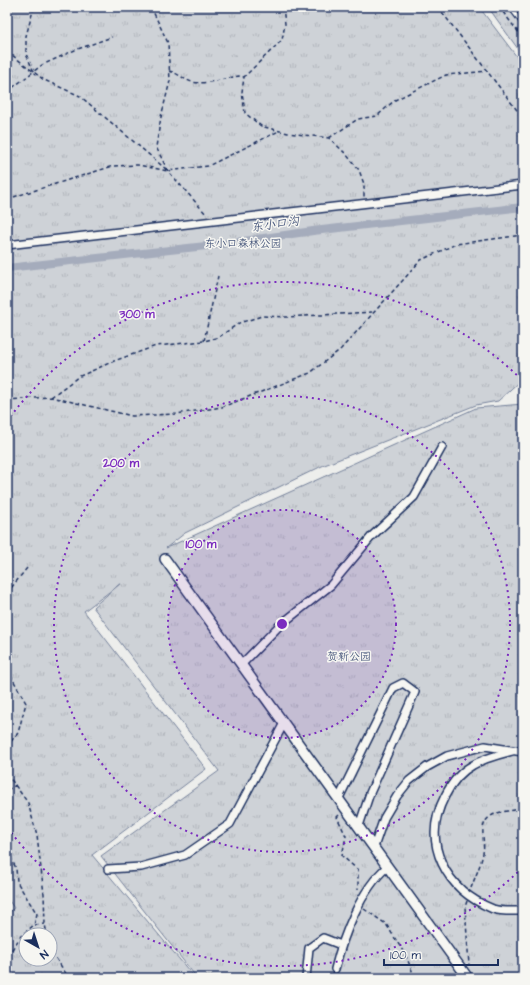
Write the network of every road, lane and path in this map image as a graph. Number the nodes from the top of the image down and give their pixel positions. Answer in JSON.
{"nodes":[{"id":1,"x":34,"y":7,"type":"edge"},
{"id":2,"x":152,"y":7,"type":"edge"},
{"id":3,"x":283,"y":7,"type":"edge"},
{"id":4,"x":438,"y":7,"type":"edge"},
{"id":5,"x":499,"y":7,"type":"edge"},
{"id":6,"x":510,"y":7,"type":"edge"},
{"id":7,"x":523,"y":24,"type":"edge"},
{"id":8,"x":112,"y":37,"type":"dead end"},
{"id":9,"x":523,"y":38,"type":"edge"},
{"id":10,"x":7,"y":51,"type":"edge"},
{"id":11,"x":169,"y":71,"type":"junction"},
{"id":12,"x":34,"y":72,"type":"junction"},
{"id":13,"x":488,"y":72,"type":"junction"},
{"id":14,"x":244,"y":77,"type":"junction"},
{"id":15,"x":7,"y":92,"type":"edge"},
{"id":16,"x":523,"y":118,"type":"edge"},
{"id":17,"x":279,"y":130,"type":"junction"},
{"id":18,"x":329,"y":138,"type":"junction"},
{"id":19,"x":168,"y":171,"type":"junction"},
{"id":20,"x":523,"y":185,"type":"edge"},
{"id":21,"x":7,"y":199,"type":"edge"},
{"id":22,"x":364,"y":204,"type":"junction"},
{"id":23,"x":213,"y":222,"type":"junction"},
{"id":24,"x":523,"y":234,"type":"edge"},
{"id":25,"x":7,"y":246,"type":"edge"},
{"id":26,"x":218,"y":276,"type":"dead end"},
{"id":27,"x":373,"y":312,"type":"junction"},
{"id":28,"x":204,"y":340,"type":"junction"},
{"id":29,"x":51,"y":397,"type":"junction"},
{"id":30,"x":7,"y":400,"type":"edge"},
{"id":31,"x":442,"y":446,"type":"dead end"},
{"id":32,"x":165,"y":559,"type":"dead end"},
{"id":33,"x":27,"y":568,"type":"dead end"},
{"id":34,"x":7,"y":592,"type":"edge"},
{"id":35,"x":242,"y":664,"type":"junction"},
{"id":36,"x":7,"y":669,"type":"edge"},
{"id":37,"x":284,"y":723,"type":"junction"},
{"id":38,"x":7,"y":746,"type":"edge"},
{"id":39,"x":519,"y":751,"type":"edge"},
{"id":40,"x":7,"y":774,"type":"edge"},
{"id":41,"x":16,"y":785,"type":"junction"},
{"id":42,"x":7,"y":790,"type":"edge"},
{"id":43,"x":339,"y":798,"type":"junction"},
{"id":44,"x":523,"y":806,"type":"edge"},
{"id":45,"x":359,"y":826,"type":"junction"},
{"id":46,"x":374,"y":847,"type":"junction"},
{"id":47,"x":7,"y":851,"type":"edge"},
{"id":48,"x":388,"y":867,"type":"junction"},
{"id":49,"x":108,"y":869,"type":"dead end"},
{"id":50,"x":468,"y":896,"type":"junction"},
{"id":51,"x":523,"y":911,"type":"edge"},
{"id":52,"x":45,"y":924,"type":"junction"},
{"id":53,"x":34,"y":925,"type":"junction"},
{"id":54,"x":46,"y":927,"type":"edge"},
{"id":55,"x":340,"y":945,"type":"junction"},
{"id":56,"x":7,"y":957,"type":"edge"},
{"id":57,"x":58,"y":962,"type":"edge"},
{"id":58,"x":335,"y":969,"type":"dead end"},
{"id":59,"x":469,"y":974,"type":"edge"},
{"id":60,"x":69,"y":978,"type":"edge"},
{"id":61,"x":306,"y":978,"type":"edge"}],
"edges":[{"from":1,"to":12,"type":"path"},
{"from":2,"to":11,"type":"path"},
{"from":3,"to":14,"type":"path"},
{"from":4,"to":13,"type":"path"},
{"from":5,"to":9,"type":"path"},
{"from":6,"to":7,"type":"lane"},
{"from":8,"to":12,"type":"path"},
{"from":10,"to":12,"type":"path"},
{"from":11,"to":14,"type":"path"},
{"from":11,"to":19,"type":"path"},
{"from":12,"to":15,"type":"path"},
{"from":12,"to":19,"type":"path"},
{"from":13,"to":16,"type":"path"},
{"from":13,"to":18,"type":"path"},
{"from":14,"to":17,"type":"path"},
{"from":17,"to":18,"type":"path"},
{"from":17,"to":19,"type":"path"},
{"from":18,"to":22,"type":"path"},
{"from":19,"to":21,"type":"path"},
{"from":19,"to":23,"type":"path"},
{"from":20,"to":22,"type":"street"},
{"from":22,"to":23,"type":"street"},
{"from":23,"to":25,"type":"street"},
{"from":24,"to":27,"type":"path"},
{"from":26,"to":28,"type":"path"},
{"from":27,"to":28,"type":"path"},
{"from":27,"to":29,"type":"path"},
{"from":28,"to":29,"type":"path"},
{"from":29,"to":30,"type":"path"},
{"from":31,"to":35,"type":"street"},
{"from":32,"to":35,"type":"street"},
{"from":33,"to":34,"type":"path"},
{"from":35,"to":37,"type":"street"},
{"from":36,"to":38,"type":"path"},
{"from":37,"to":43,"type":"street"},
{"from":37,"to":49,"type":"street"},
{"from":39,"to":46,"type":"street"},
{"from":39,"to":50,"type":"street"},
{"from":40,"to":41,"type":"path"},
{"from":41,"to":42,"type":"path"},
{"from":41,"to":52,"type":"path"},
{"from":43,"to":45,"type":"street"},
{"from":43,"to":45,"type":"street"},
{"from":44,"to":50,"type":"path"},
{"from":45,"to":46,"type":"street"},
{"from":46,"to":48,"type":"street"},
{"from":47,"to":53,"type":"path"},
{"from":48,"to":55,"type":"street"},
{"from":48,"to":59,"type":"street"},
{"from":50,"to":51,"type":"street"},
{"from":50,"to":59,"type":"path"},
{"from":52,"to":53,"type":"path"},
{"from":52,"to":54,"type":"path"},
{"from":53,"to":56,"type":"path"},
{"from":55,"to":58,"type":"street"},
{"from":55,"to":61,"type":"street"},
{"from":57,"to":60,"type":"path"}]}
